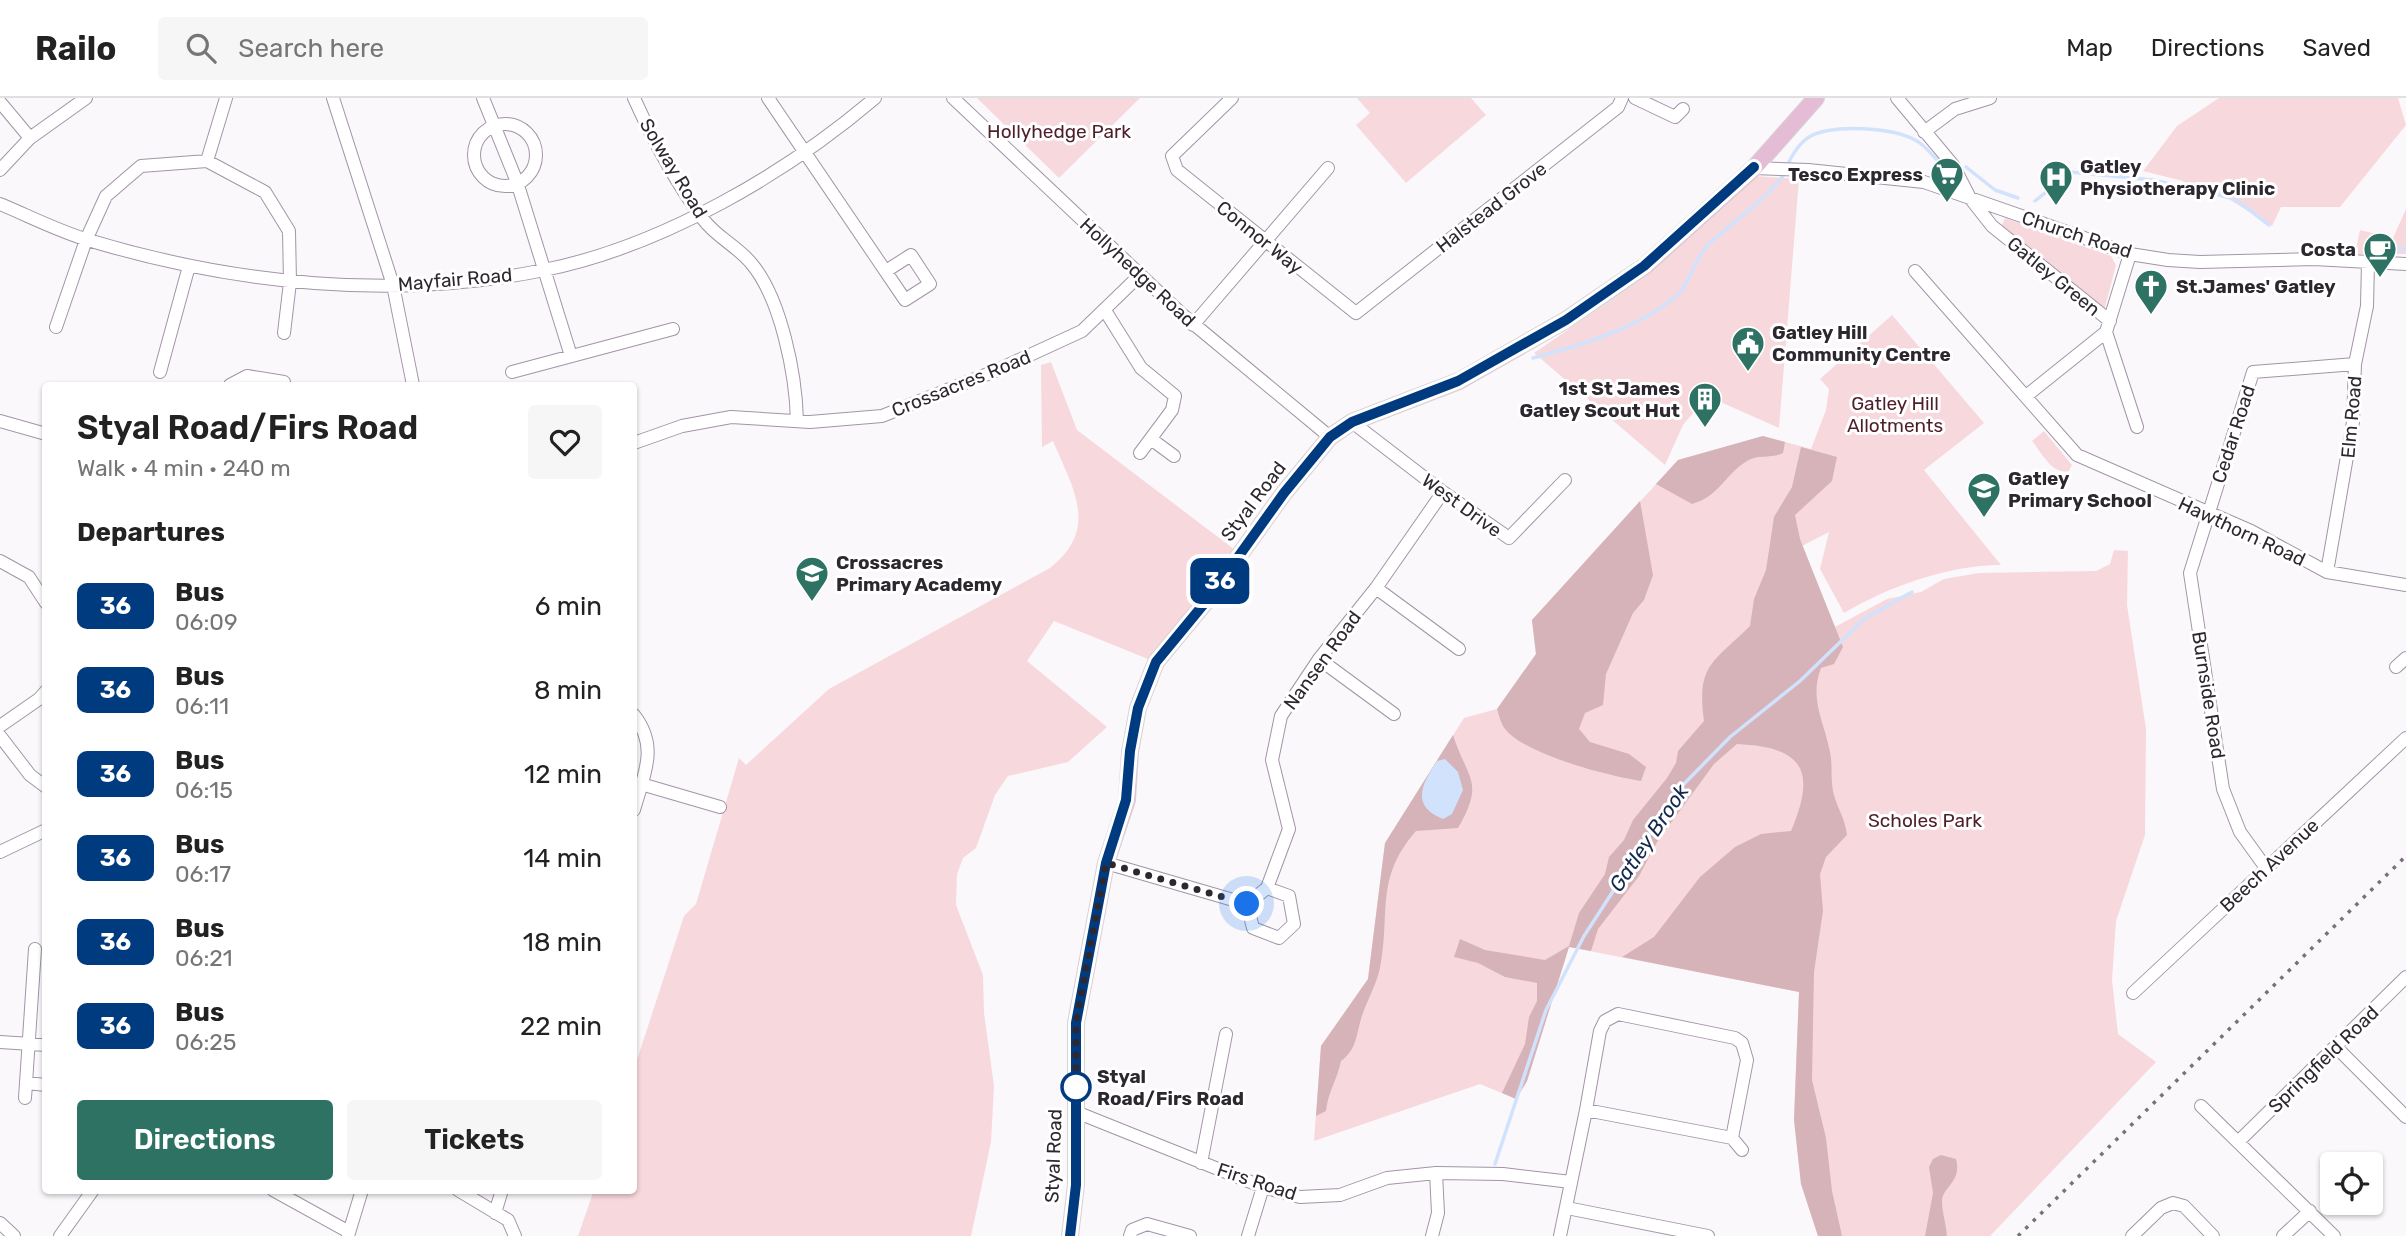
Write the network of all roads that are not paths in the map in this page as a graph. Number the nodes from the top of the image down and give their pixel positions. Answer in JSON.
{"nodes":[{"id":1,"x":86,"y":98,"type":"edge"},
{"id":2,"x":226,"y":98,"type":"edge"},
{"id":3,"x":333,"y":98,"type":"edge"},
{"id":4,"x":482,"y":98,"type":"edge"},
{"id":5,"x":634,"y":98,"type":"edge"},
{"id":6,"x":768,"y":98,"type":"edge"},
{"id":7,"x":875,"y":98,"type":"edge"},
{"id":8,"x":953,"y":98,"type":"edge"},
{"id":9,"x":1232,"y":98,"type":"edge"},
{"id":10,"x":1622,"y":98,"type":"edge"},
{"id":11,"x":1635,"y":98,"type":"edge"},
{"id":12,"x":1816,"y":98,"type":"edge"},
{"id":13,"x":1897,"y":98,"type":"edge"},
{"id":14,"x":1990,"y":98,"type":"edge"},
{"id":15,"x":0,"y":102,"type":"edge"},
{"id":16,"x":1683,"y":108,"type":"dead end"},
{"id":17,"x":494,"y":127,"type":"junction"},
{"id":18,"x":1924,"y":131,"type":"junction"},
{"id":19,"x":30,"y":138,"type":"junction"},
{"id":20,"x":803,"y":153,"type":"junction"},
{"id":21,"x":207,"y":161,"type":"junction"},
{"id":22,"x":1754,"y":167,"type":"junction"},
{"id":23,"x":1328,"y":168,"type":"dead end"},
{"id":24,"x":0,"y":170,"type":"edge"},
{"id":25,"x":517,"y":182,"type":"junction"},
{"id":26,"x":1970,"y":198,"type":"junction"},
{"id":27,"x":0,"y":204,"type":"edge"},
{"id":28,"x":700,"y":214,"type":"junction"},
{"id":29,"x":86,"y":240,"type":"junction"},
{"id":30,"x":1264,"y":242,"type":"junction"},
{"id":31,"x":2130,"y":254,"type":"junction"},
{"id":32,"x":2368,"y":262,"type":"junction"},
{"id":33,"x":2406,"y":264,"type":"edge"},
{"id":34,"x":189,"y":266,"type":"junction"},
{"id":35,"x":546,"y":270,"type":"junction"},
{"id":36,"x":886,"y":271,"type":"dead end"},
{"id":37,"x":1915,"y":271,"type":"dead end"},
{"id":38,"x":1140,"y":275,"type":"junction"},
{"id":39,"x":290,"y":282,"type":"junction"},
{"id":40,"x":393,"y":285,"type":"junction"},
{"id":41,"x":1106,"y":312,"type":"junction"},
{"id":42,"x":1356,"y":313,"type":"joint"},
{"id":43,"x":1193,"y":325,"type":"junction"},
{"id":44,"x":56,"y":327,"type":"dead end"},
{"id":45,"x":2108,"y":327,"type":"junction"},
{"id":46,"x":673,"y":328,"type":"dead end"},
{"id":47,"x":284,"y":333,"type":"dead end"},
{"id":48,"x":571,"y":356,"type":"junction"},
{"id":49,"x":2356,"y":363,"type":"junction"},
{"id":50,"x":160,"y":372,"type":"dead end"},
{"id":51,"x":512,"y":372,"type":"dead end"},
{"id":52,"x":236,"y":382,"type":"edge"},
{"id":53,"x":284,"y":382,"type":"edge"},
{"id":54,"x":412,"y":382,"type":"edge"},
{"id":55,"x":2026,"y":397,"type":"junction"},
{"id":56,"x":0,"y":421,"type":"edge"},
{"id":57,"x":797,"y":421,"type":"junction"},
{"id":58,"x":1352,"y":422,"type":"junction"},
{"id":59,"x":2137,"y":427,"type":"dead end"},
{"id":60,"x":42,"y":433,"type":"edge"},
{"id":61,"x":1330,"y":437,"type":"junction"},
{"id":62,"x":1151,"y":439,"type":"junction"},
{"id":63,"x":637,"y":442,"type":"edge"},
{"id":64,"x":1140,"y":453,"type":"dead end"},
{"id":65,"x":1174,"y":456,"type":"dead end"},
{"id":66,"x":1564,"y":480,"type":"dead end"},
{"id":67,"x":1443,"y":492,"type":"junction"},
{"id":68,"x":2207,"y":513,"type":"junction"},
{"id":69,"x":0,"y":561,"type":"edge"},
{"id":70,"x":2327,"y":572,"type":"junction"},
{"id":71,"x":2406,"y":585,"type":"edge"},
{"id":72,"x":1376,"y":588,"type":"junction"},
{"id":73,"x":42,"y":597,"type":"edge"},
{"id":74,"x":1459,"y":649,"type":"dead end"},
{"id":75,"x":1319,"y":659,"type":"junction"},
{"id":76,"x":42,"y":696,"type":"edge"},
{"id":77,"x":1394,"y":714,"type":"dead end"},
{"id":78,"x":637,"y":719,"type":"edge"},
{"id":79,"x":0,"y":726,"type":"edge"},
{"id":80,"x":0,"y":736,"type":"edge"},
{"id":81,"x":2406,"y":738,"type":"edge"},
{"id":82,"x":42,"y":784,"type":"edge"},
{"id":83,"x":641,"y":784,"type":"junction"},
{"id":84,"x":637,"y":799,"type":"edge"},
{"id":85,"x":720,"y":807,"type":"dead end"},
{"id":86,"x":42,"y":832,"type":"edge"},
{"id":87,"x":0,"y":852,"type":"edge"},
{"id":88,"x":1106,"y":863,"type":"junction"},
{"id":89,"x":2266,"y":868,"type":"junction"},
{"id":90,"x":1267,"y":888,"type":"junction"},
{"id":91,"x":1247,"y":904,"type":"junction"},
{"id":92,"x":35,"y":948,"type":"dead end"},
{"id":93,"x":2406,"y":976,"type":"edge"},
{"id":94,"x":2133,"y":993,"type":"dead end"},
{"id":95,"x":1226,"y":1034,"type":"dead end"},
{"id":96,"x":0,"y":1042,"type":"edge"},
{"id":97,"x":29,"y":1044,"type":"junction"},
{"id":98,"x":42,"y":1045,"type":"edge"},
{"id":99,"x":2337,"y":1048,"type":"junction"},
{"id":100,"x":26,"y":1083,"type":"junction"},
{"id":101,"x":42,"y":1085,"type":"edge"},
{"id":102,"x":25,"y":1098,"type":"dead end"},
{"id":103,"x":2201,"y":1106,"type":"dead end"},
{"id":104,"x":1586,"y":1110,"type":"junction"},
{"id":105,"x":1076,"y":1112,"type":"junction"},
{"id":106,"x":2406,"y":1117,"type":"edge"},
{"id":107,"x":1732,"y":1138,"type":"junction"},
{"id":108,"x":2239,"y":1141,"type":"junction"},
{"id":109,"x":1742,"y":1150,"type":"dead end"},
{"id":110,"x":1201,"y":1163,"type":"junction"},
{"id":111,"x":1436,"y":1173,"type":"junction"},
{"id":112,"x":1571,"y":1182,"type":"junction"},
{"id":113,"x":1263,"y":1187,"type":"junction"},
{"id":114,"x":90,"y":1194,"type":"edge"},
{"id":115,"x":280,"y":1194,"type":"edge"},
{"id":116,"x":361,"y":1194,"type":"edge"},
{"id":117,"x":464,"y":1194,"type":"edge"},
{"id":118,"x":501,"y":1194,"type":"edge"},
{"id":119,"x":1567,"y":1208,"type":"junction"},
{"id":120,"x":2310,"y":1211,"type":"junction"},
{"id":121,"x":495,"y":1213,"type":"junction"},
{"id":122,"x":0,"y":1223,"type":"edge"},
{"id":123,"x":1130,"y":1229,"type":"edge"},
{"id":124,"x":349,"y":1234,"type":"edge"},
{"id":125,"x":14,"y":1236,"type":"edge"},
{"id":126,"x":60,"y":1236,"type":"edge"},
{"id":127,"x":515,"y":1236,"type":"edge"},
{"id":128,"x":1070,"y":1236,"type":"edge"},
{"id":129,"x":1190,"y":1236,"type":"edge"},
{"id":130,"x":1248,"y":1236,"type":"edge"},
{"id":131,"x":1432,"y":1236,"type":"edge"},
{"id":132,"x":1560,"y":1236,"type":"edge"},
{"id":133,"x":1708,"y":1236,"type":"edge"},
{"id":134,"x":2132,"y":1236,"type":"edge"},
{"id":135,"x":2213,"y":1236,"type":"edge"},
{"id":136,"x":2283,"y":1236,"type":"edge"},
{"id":137,"x":2334,"y":1236,"type":"edge"}],
"edges":[{"from":1,"to":19,"type":"street"},
{"from":2,"to":21,"type":"street"},
{"from":3,"to":40,"type":"street"},
{"from":4,"to":17,"type":"street"},
{"from":5,"to":28,"type":"street","name":"Solway Road"},
{"from":6,"to":20,"type":"street"},
{"from":7,"to":20,"type":"street","name":"Mayfair Road"},
{"from":8,"to":38,"type":"street","name":"Hollyhedge Road"},
{"from":9,"to":30,"type":"street","name":"Connor Way"},
{"from":10,"to":42,"type":"street","name":"Halstead Grove"},
{"from":11,"to":16,"type":"street"},
{"from":12,"to":22,"type":"main road","name":"Styal Road"},
{"from":13,"to":18,"type":"street","name":"Gatley Green"},
{"from":14,"to":18,"type":"street"},
{"from":15,"to":19,"type":"street"},
{"from":17,"to":25,"type":"street"},
{"from":17,"to":25,"type":"street"},
{"from":17,"to":25,"type":"street"},
{"from":18,"to":26,"type":"street","name":"Gatley Green"},
{"from":19,"to":24,"type":"street"},
{"from":20,"to":28,"type":"street","name":"Mayfair Road"},
{"from":20,"to":36,"type":"street"},
{"from":21,"to":29,"type":"street"},
{"from":21,"to":39,"type":"street"},
{"from":22,"to":26,"type":"street","name":"Church Road"},
{"from":22,"to":58,"type":"main road","name":"Styal Road"},
{"from":23,"to":30,"type":"street"},
{"from":25,"to":35,"type":"street"},
{"from":26,"to":31,"type":"street","name":"Church Road"},
{"from":26,"to":45,"type":"street","name":"Gatley Green"},
{"from":27,"to":29,"type":"street","name":"Mayfair Road"},
{"from":28,"to":35,"type":"street","name":"Mayfair Road"},
{"from":28,"to":57,"type":"street","name":"Solway Road"},
{"from":29,"to":34,"type":"street","name":"Mayfair Road"},
{"from":29,"to":44,"type":"street"},
{"from":30,"to":42,"type":"street","name":"Connor Way"},
{"from":30,"to":43,"type":"street"},
{"from":31,"to":32,"type":"street","name":"Church Road"},
{"from":31,"to":45,"type":"street"},
{"from":32,"to":33,"type":"street","name":"Church Road"},
{"from":32,"to":49,"type":"street","name":"Elm Road"},
{"from":34,"to":39,"type":"street","name":"Mayfair Road"},
{"from":34,"to":50,"type":"street"},
{"from":35,"to":40,"type":"street","name":"Mayfair Road"},
{"from":35,"to":48,"type":"street"},
{"from":37,"to":55,"type":"street","name":"Hawthorn Road"},
{"from":38,"to":41,"type":"street","name":"Crossacres Road"},
{"from":38,"to":43,"type":"street","name":"Hollyhedge Road"},
{"from":39,"to":40,"type":"street","name":"Mayfair Road"},
{"from":39,"to":47,"type":"street"},
{"from":40,"to":54,"type":"street"},
{"from":41,"to":57,"type":"street","name":"Crossacres Road"},
{"from":41,"to":62,"type":"street"},
{"from":43,"to":61,"type":"street","name":"Hollyhedge Road"},
{"from":45,"to":55,"type":"street"},
{"from":45,"to":59,"type":"street"},
{"from":46,"to":48,"type":"street"},
{"from":48,"to":51,"type":"street"},
{"from":49,"to":68,"type":"street","name":"Cedar Road"},
{"from":49,"to":70,"type":"street","name":"Elm Road"},
{"from":52,"to":53,"type":"street"},
{"from":55,"to":68,"type":"street","name":"Hawthorn Road"},
{"from":56,"to":60,"type":"street"},
{"from":57,"to":63,"type":"street","name":"Crossacres Road"},
{"from":58,"to":61,"type":"main road","name":"Styal Road"},
{"from":58,"to":67,"type":"street","name":"West Drive"},
{"from":61,"to":88,"type":"main road","name":"Styal Road"},
{"from":62,"to":64,"type":"street"},
{"from":62,"to":65,"type":"street"},
{"from":66,"to":67,"type":"street","name":"West Drive"},
{"from":67,"to":72,"type":"street","name":"Nansen Road"},
{"from":68,"to":70,"type":"street","name":"Hawthorn Road"},
{"from":68,"to":89,"type":"street","name":"Burnside Road"},
{"from":69,"to":73,"type":"street"},
{"from":70,"to":71,"type":"street","name":"Hawthorn Road"},
{"from":72,"to":74,"type":"street"},
{"from":72,"to":75,"type":"street","name":"Nansen Road"},
{"from":75,"to":77,"type":"street"},
{"from":75,"to":90,"type":"street","name":"Nansen Road"},
{"from":76,"to":79,"type":"street"},
{"from":78,"to":83,"type":"street"},
{"from":80,"to":82,"type":"street"},
{"from":81,"to":89,"type":"street","name":"Beech Avenue"},
{"from":83,"to":84,"type":"street"},
{"from":83,"to":85,"type":"street"},
{"from":86,"to":87,"type":"street"},
{"from":88,"to":91,"type":"street"},
{"from":88,"to":105,"type":"main road","name":"Styal Road"},
{"from":89,"to":94,"type":"street","name":"Beech Avenue"},
{"from":90,"to":91,"type":"street"},
{"from":90,"to":91,"type":"street"},
{"from":92,"to":97,"type":"street"},
{"from":93,"to":99,"type":"street","name":"Springfield Road"},
{"from":95,"to":110,"type":"street"},
{"from":96,"to":97,"type":"street"},
{"from":97,"to":98,"type":"street"},
{"from":97,"to":100,"type":"street"},
{"from":99,"to":106,"type":"street"},
{"from":99,"to":108,"type":"street","name":"Springfield Road"},
{"from":100,"to":101,"type":"street"},
{"from":100,"to":102,"type":"street"},
{"from":103,"to":108,"type":"street"},
{"from":104,"to":107,"type":"street"},
{"from":104,"to":107,"type":"street"},
{"from":104,"to":112,"type":"street"},
{"from":105,"to":110,"type":"street","name":"Firs Road"},
{"from":105,"to":128,"type":"main road","name":"Styal Road"},
{"from":107,"to":109,"type":"street"},
{"from":108,"to":120,"type":"street"},
{"from":110,"to":113,"type":"street","name":"Firs Road"},
{"from":111,"to":112,"type":"street","name":"Firs Road"},
{"from":111,"to":113,"type":"street","name":"Firs Road"},
{"from":111,"to":131,"type":"street"},
{"from":112,"to":119,"type":"street"},
{"from":113,"to":130,"type":"street"},
{"from":114,"to":126,"type":"street"},
{"from":115,"to":124,"type":"street"},
{"from":116,"to":124,"type":"street"},
{"from":117,"to":121,"type":"street"},
{"from":118,"to":121,"type":"street"},
{"from":119,"to":132,"type":"street"},
{"from":119,"to":133,"type":"street"},
{"from":120,"to":136,"type":"street"},
{"from":120,"to":137,"type":"street"},
{"from":121,"to":127,"type":"street"},
{"from":122,"to":125,"type":"street"},
{"from":123,"to":129,"type":"street"},
{"from":134,"to":135,"type":"street"}]}
